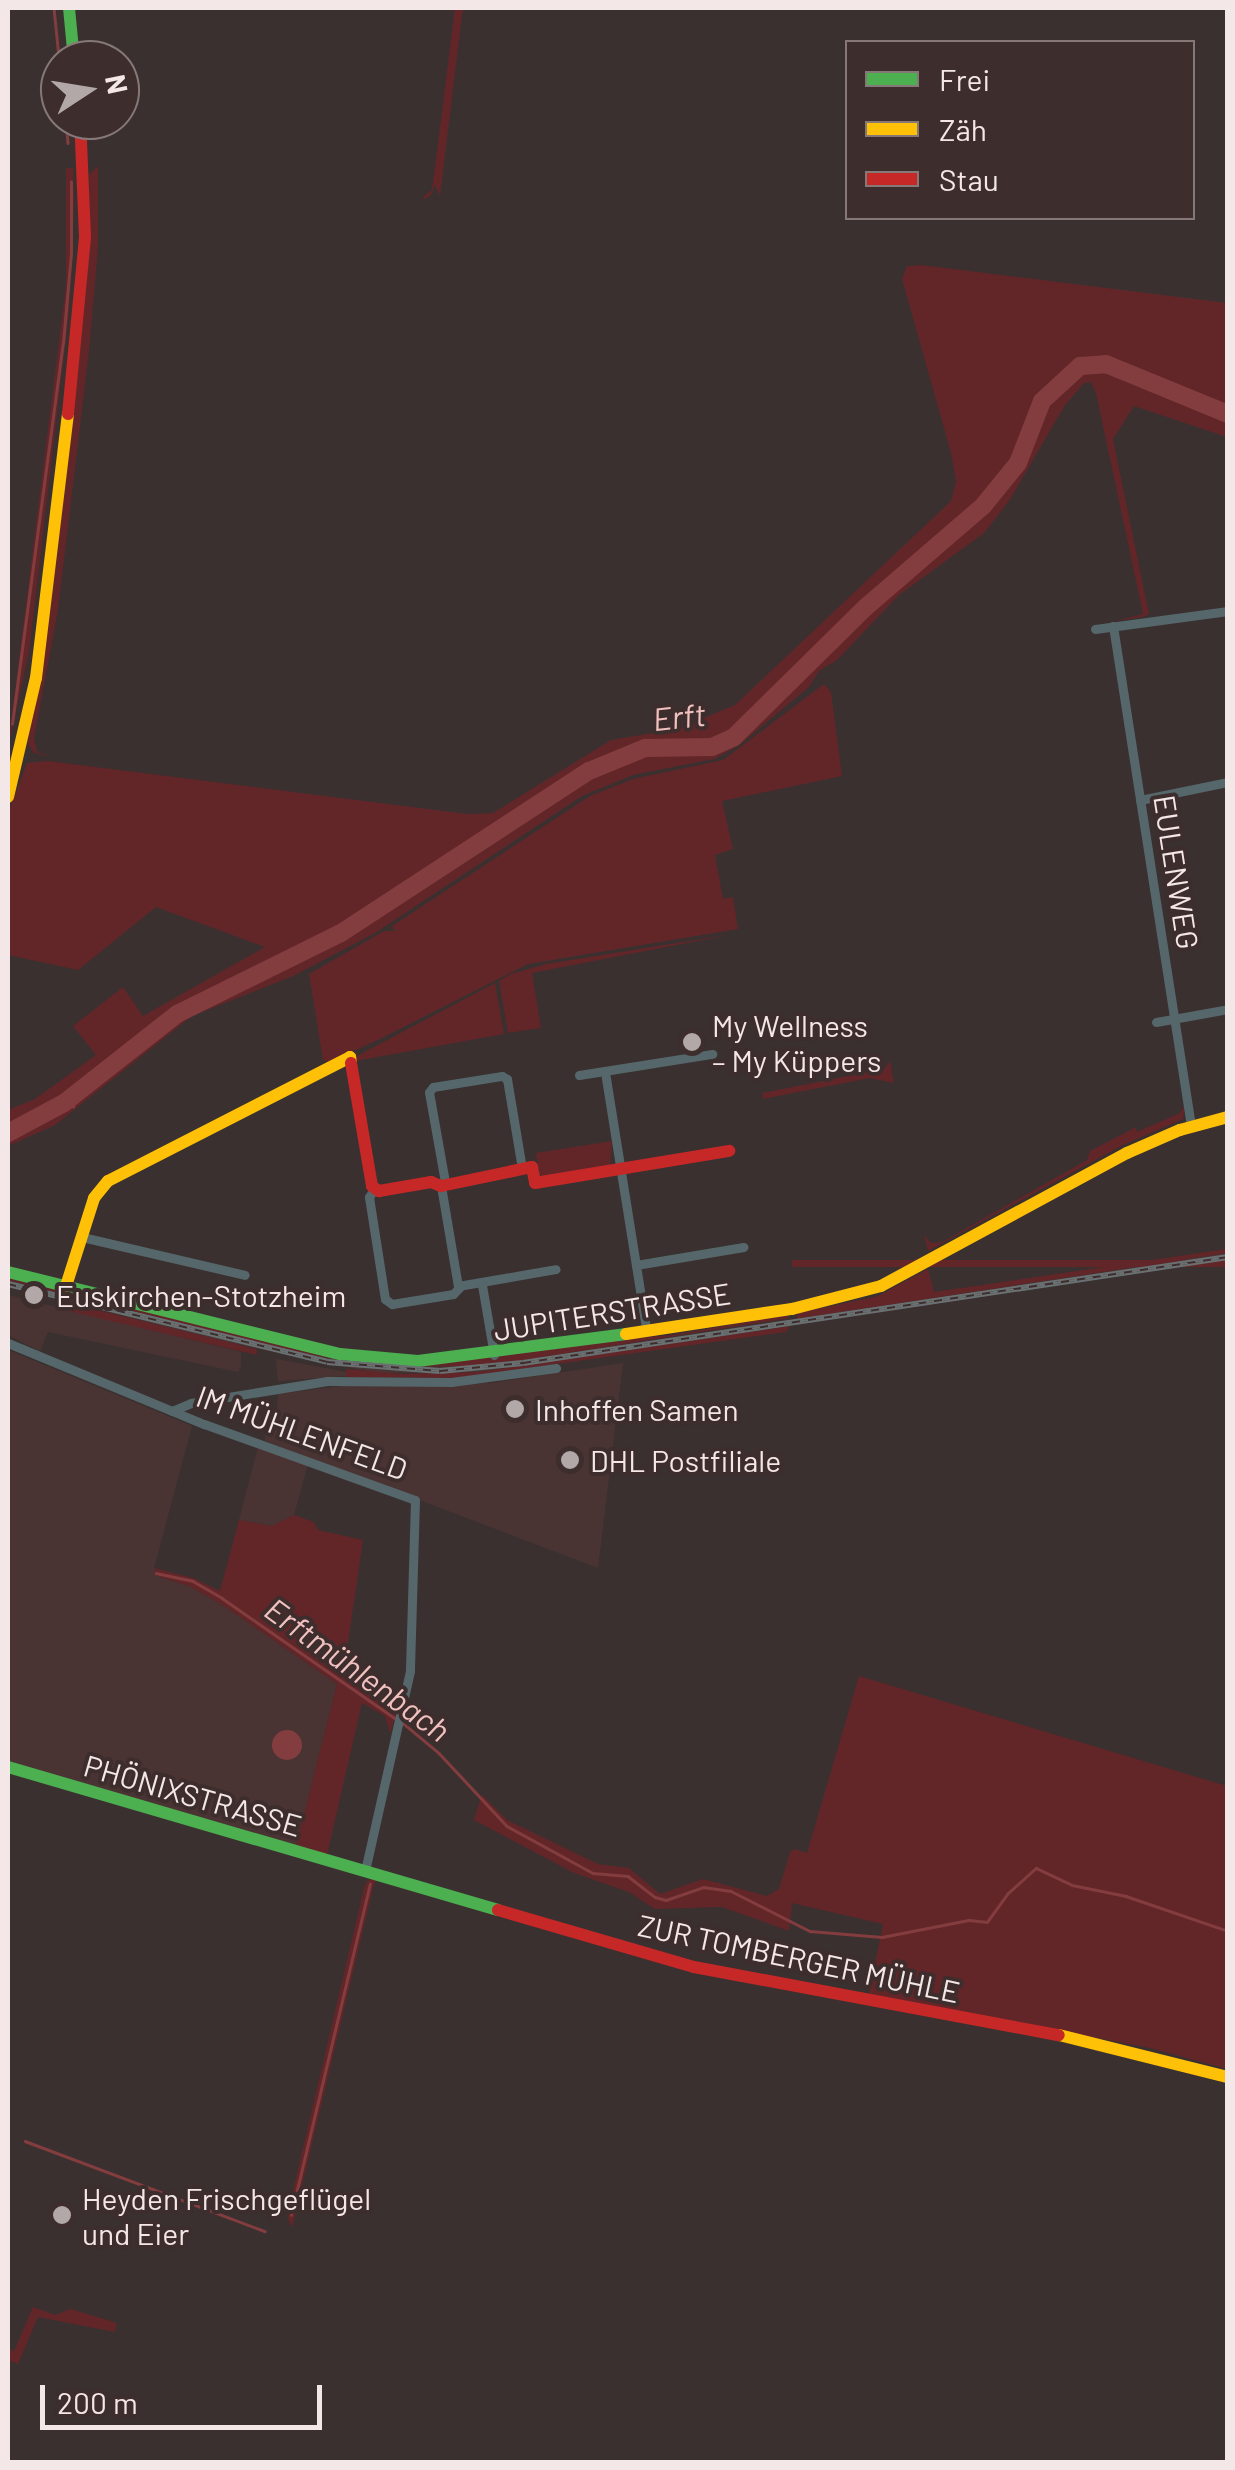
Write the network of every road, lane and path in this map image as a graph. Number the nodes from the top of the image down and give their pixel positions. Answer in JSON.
{"nodes":[{"id":1,"x":68,"y":8,"type":"edge"},
{"id":2,"x":72,"y":40,"type":"edge"},
{"id":3,"x":81,"y":140,"type":"edge"},
{"id":4,"x":1228,"y":610,"type":"edge"},
{"id":5,"x":1113,"y":626,"type":"junction"},
{"id":6,"x":1096,"y":629,"type":"dead end"},
{"id":7,"x":1228,"y":782,"type":"edge"},
{"id":8,"x":8,"y":797,"type":"edge"},
{"id":9,"x":1140,"y":800,"type":"junction"},
{"id":10,"x":1228,"y":1008,"type":"edge"},
{"id":11,"x":1176,"y":1018,"type":"junction"},
{"id":12,"x":1156,"y":1022,"type":"dead end"},
{"id":13,"x":712,"y":1054,"type":"dead end"},
{"id":14,"x":605,"y":1072,"type":"junction"},
{"id":15,"x":579,"y":1075,"type":"dead end"},
{"id":16,"x":1228,"y":1117,"type":"edge"},
{"id":17,"x":1191,"y":1126,"type":"junction"},
{"id":18,"x":729,"y":1150,"type":"dead end"},
{"id":19,"x":522,"y":1169,"type":"junction"},
{"id":20,"x":620,"y":1169,"type":"junction"},
{"id":21,"x":443,"y":1184,"type":"junction"},
{"id":22,"x":375,"y":1188,"type":"junction"},
{"id":23,"x":82,"y":1237,"type":"junction"},
{"id":24,"x":744,"y":1247,"type":"dead end"},
{"id":25,"x":636,"y":1266,"type":"junction"},
{"id":26,"x":556,"y":1269,"type":"dead end"},
{"id":27,"x":8,"y":1272,"type":"edge"},
{"id":28,"x":245,"y":1274,"type":"dead end"},
{"id":29,"x":482,"y":1285,"type":"junction"},
{"id":30,"x":66,"y":1286,"type":"junction"},
{"id":31,"x":460,"y":1287,"type":"junction"},
{"id":32,"x":646,"y":1329,"type":"junction"},
{"id":33,"x":8,"y":1343,"type":"edge"},
{"id":34,"x":494,"y":1354,"type":"junction"},
{"id":35,"x":556,"y":1368,"type":"dead end"},
{"id":36,"x":172,"y":1411,"type":"junction"},
{"id":37,"x":8,"y":1767,"type":"edge"},
{"id":38,"x":365,"y":1870,"type":"junction"},
{"id":39,"x":1228,"y":2077,"type":"edge"}],
"edges":[{"from":1,"to":2,"type":"street"},
{"from":3,"to":8,"type":"street"},
{"from":4,"to":5,"type":"street"},
{"from":5,"to":6,"type":"street"},
{"from":5,"to":9,"type":"street","name":"EULENWEG"},
{"from":7,"to":9,"type":"street"},
{"from":9,"to":11,"type":"street","name":"EULENWEG"},
{"from":10,"to":11,"type":"street"},
{"from":11,"to":12,"type":"street"},
{"from":11,"to":17,"type":"street","name":"EULENWEG"},
{"from":13,"to":14,"type":"street"},
{"from":14,"to":15,"type":"street"},
{"from":14,"to":20,"type":"street"},
{"from":16,"to":17,"type":"street","name":"JUPITERSTRASSE"},
{"from":17,"to":32,"type":"street","name":"JUPITERSTRASSE"},
{"from":18,"to":20,"type":"street"},
{"from":19,"to":20,"type":"street"},
{"from":19,"to":21,"type":"street"},
{"from":19,"to":21,"type":"street"},
{"from":20,"to":25,"type":"street"},
{"from":21,"to":22,"type":"street"},
{"from":21,"to":31,"type":"street"},
{"from":22,"to":23,"type":"street"},
{"from":22,"to":31,"type":"street"},
{"from":23,"to":28,"type":"street"},
{"from":23,"to":30,"type":"street"},
{"from":24,"to":25,"type":"street"},
{"from":25,"to":32,"type":"street"},
{"from":26,"to":29,"type":"street"},
{"from":27,"to":30,"type":"street","name":"JUPITERSTRASSE"},
{"from":29,"to":31,"type":"street"},
{"from":29,"to":34,"type":"street"},
{"from":30,"to":34,"type":"street","name":"JUPITERSTRASSE"},
{"from":32,"to":34,"type":"street","name":"JUPITERSTRASSE"},
{"from":33,"to":36,"type":"street","name":"IM MÜHLENFELD"},
{"from":35,"to":36,"type":"street"},
{"from":36,"to":38,"type":"street","name":"IM MÜHLENFELD"},
{"from":37,"to":38,"type":"street","name":"PHÖNIXSTRASSE"},
{"from":38,"to":39,"type":"street","name":"ZUR TOMBERGER MÜHLE"}]}
